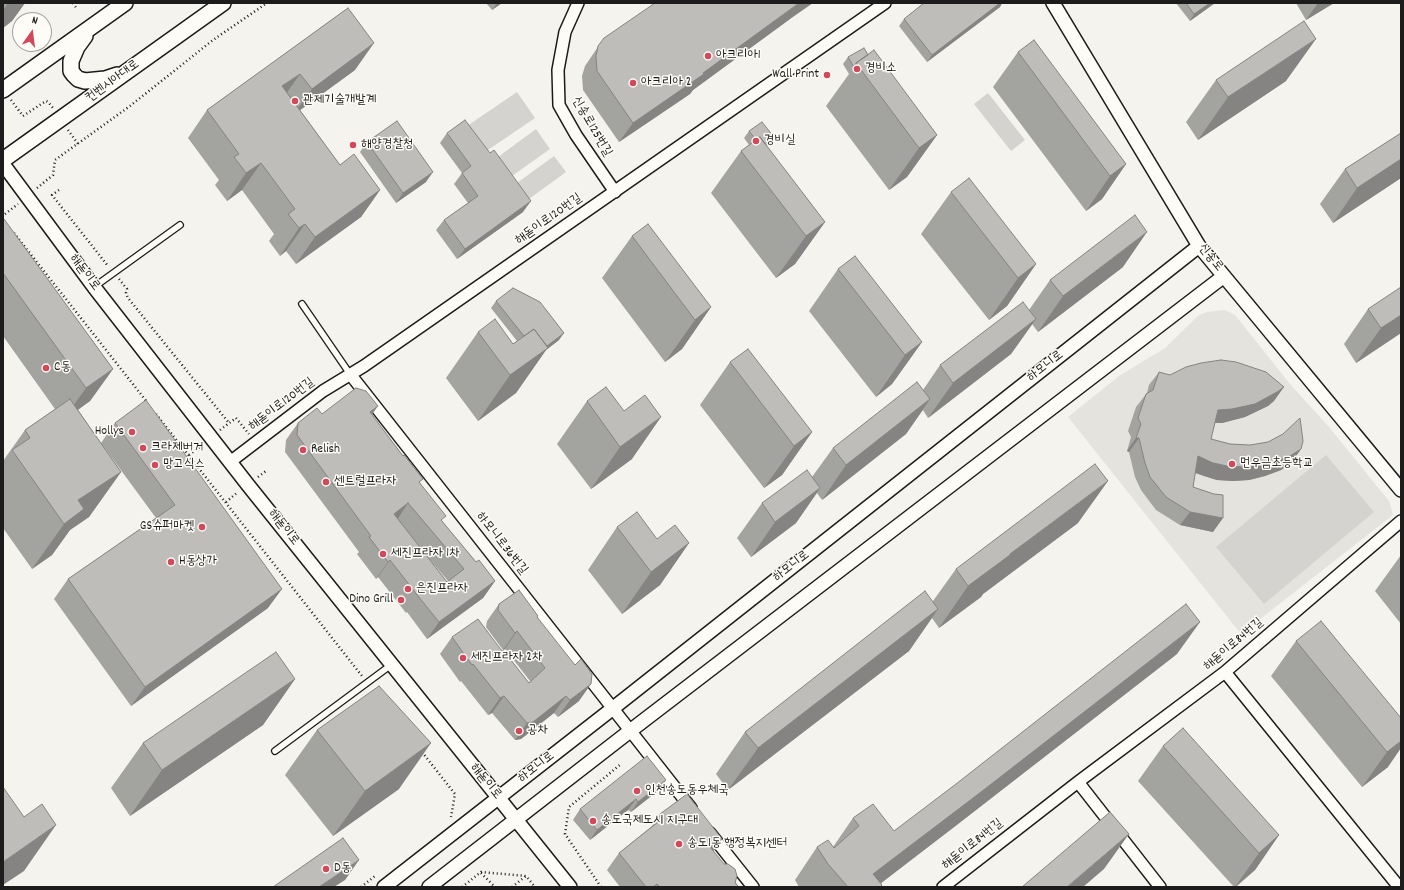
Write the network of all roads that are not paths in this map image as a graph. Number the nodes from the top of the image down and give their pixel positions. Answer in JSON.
{"nodes":[{"id":1,"x":125,"y":3,"type":"edge"},
{"id":2,"x":223,"y":3,"type":"edge"},
{"id":3,"x":578,"y":3,"type":"edge"},
{"id":4,"x":885,"y":3,"type":"edge"},
{"id":5,"x":1053,"y":3,"type":"edge"},
{"id":6,"x":98,"y":22,"type":"junction"},
{"id":7,"x":129,"y":71,"type":"junction"},
{"id":8,"x":3,"y":90,"type":"edge"},
{"id":9,"x":3,"y":160,"type":"edge"},
{"id":10,"x":3,"y":164,"type":"edge"},
{"id":11,"x":615,"y":192,"type":"junction"},
{"id":12,"x":180,"y":225,"type":"dead end"},
{"id":13,"x":1199,"y":246,"type":"junction"},
{"id":14,"x":1224,"y":276,"type":"junction"},
{"id":15,"x":94,"y":287,"type":"junction"},
{"id":16,"x":302,"y":304,"type":"dead end"},
{"id":17,"x":350,"y":374,"type":"junction"},
{"id":18,"x":230,"y":462,"type":"junction"},
{"id":19,"x":1401,"y":490,"type":"edge"},
{"id":20,"x":1401,"y":521,"type":"edge"},
{"id":21,"x":392,"y":665,"type":"junction"},
{"id":22,"x":1225,"y":672,"type":"junction"},
{"id":23,"x":612,"y":709,"type":"junction"},
{"id":24,"x":630,"y":731,"type":"junction"},
{"id":25,"x":275,"y":751,"type":"dead end"},
{"id":26,"x":1078,"y":782,"type":"junction"},
{"id":27,"x":498,"y":798,"type":"junction"},
{"id":28,"x":516,"y":821,"type":"junction"},
{"id":29,"x":384,"y":887,"type":"edge"},
{"id":30,"x":429,"y":887,"type":"edge"},
{"id":31,"x":570,"y":887,"type":"edge"},
{"id":32,"x":753,"y":887,"type":"edge"},
{"id":33,"x":943,"y":887,"type":"edge"},
{"id":34,"x":1160,"y":887,"type":"edge"},
{"id":35,"x":1399,"y":887,"type":"edge"}],
"edges":[{"from":1,"to":6,"type":"main road"},
{"from":2,"to":7,"type":"main road","name":"컨벤시아대로"},
{"from":3,"to":11,"type":"street","name":"신송로125번길"},
{"from":4,"to":11,"type":"street","name":"해돋이로120번길"},
{"from":5,"to":13,"type":"street","name":"신송로"},
{"from":6,"to":7,"type":"main road"},
{"from":6,"to":8,"type":"main road"},
{"from":7,"to":9,"type":"main road","name":"컨벤시아대로"},
{"from":10,"to":15,"type":"street","name":"해돋이로"},
{"from":11,"to":17,"type":"street","name":"해돋이로120번길"},
{"from":12,"to":15,"type":"lane"},
{"from":13,"to":14,"type":"street","name":"신송로"},
{"from":13,"to":23,"type":"street","name":"하모니로"},
{"from":14,"to":19,"type":"street","name":"신송로"},
{"from":14,"to":24,"type":"street"},
{"from":15,"to":18,"type":"street","name":"해돋이로"},
{"from":16,"to":17,"type":"lane"},
{"from":17,"to":18,"type":"street","name":"해돋이로120번길"},
{"from":17,"to":23,"type":"street","name":"하모니로36번길"},
{"from":18,"to":21,"type":"street","name":"해돋이로"},
{"from":20,"to":22,"type":"street","name":"해돋이로84번길"},
{"from":21,"to":25,"type":"lane"},
{"from":21,"to":27,"type":"street","name":"해돋이로"},
{"from":22,"to":26,"type":"street","name":"해돋이로84번길"},
{"from":22,"to":35,"type":"street"},
{"from":23,"to":24,"type":"street","name":"하모니로36번길"},
{"from":23,"to":27,"type":"street","name":"하모니로"},
{"from":24,"to":28,"type":"street"},
{"from":24,"to":32,"type":"street","name":"하모니로36번길"},
{"from":26,"to":33,"type":"street","name":"해돋이로84번길"},
{"from":26,"to":34,"type":"street"},
{"from":27,"to":28,"type":"street","name":"해돋이로"},
{"from":27,"to":29,"type":"street","name":"하모니로"},
{"from":28,"to":30,"type":"street"},
{"from":28,"to":31,"type":"street","name":"해돋이로"}]}
